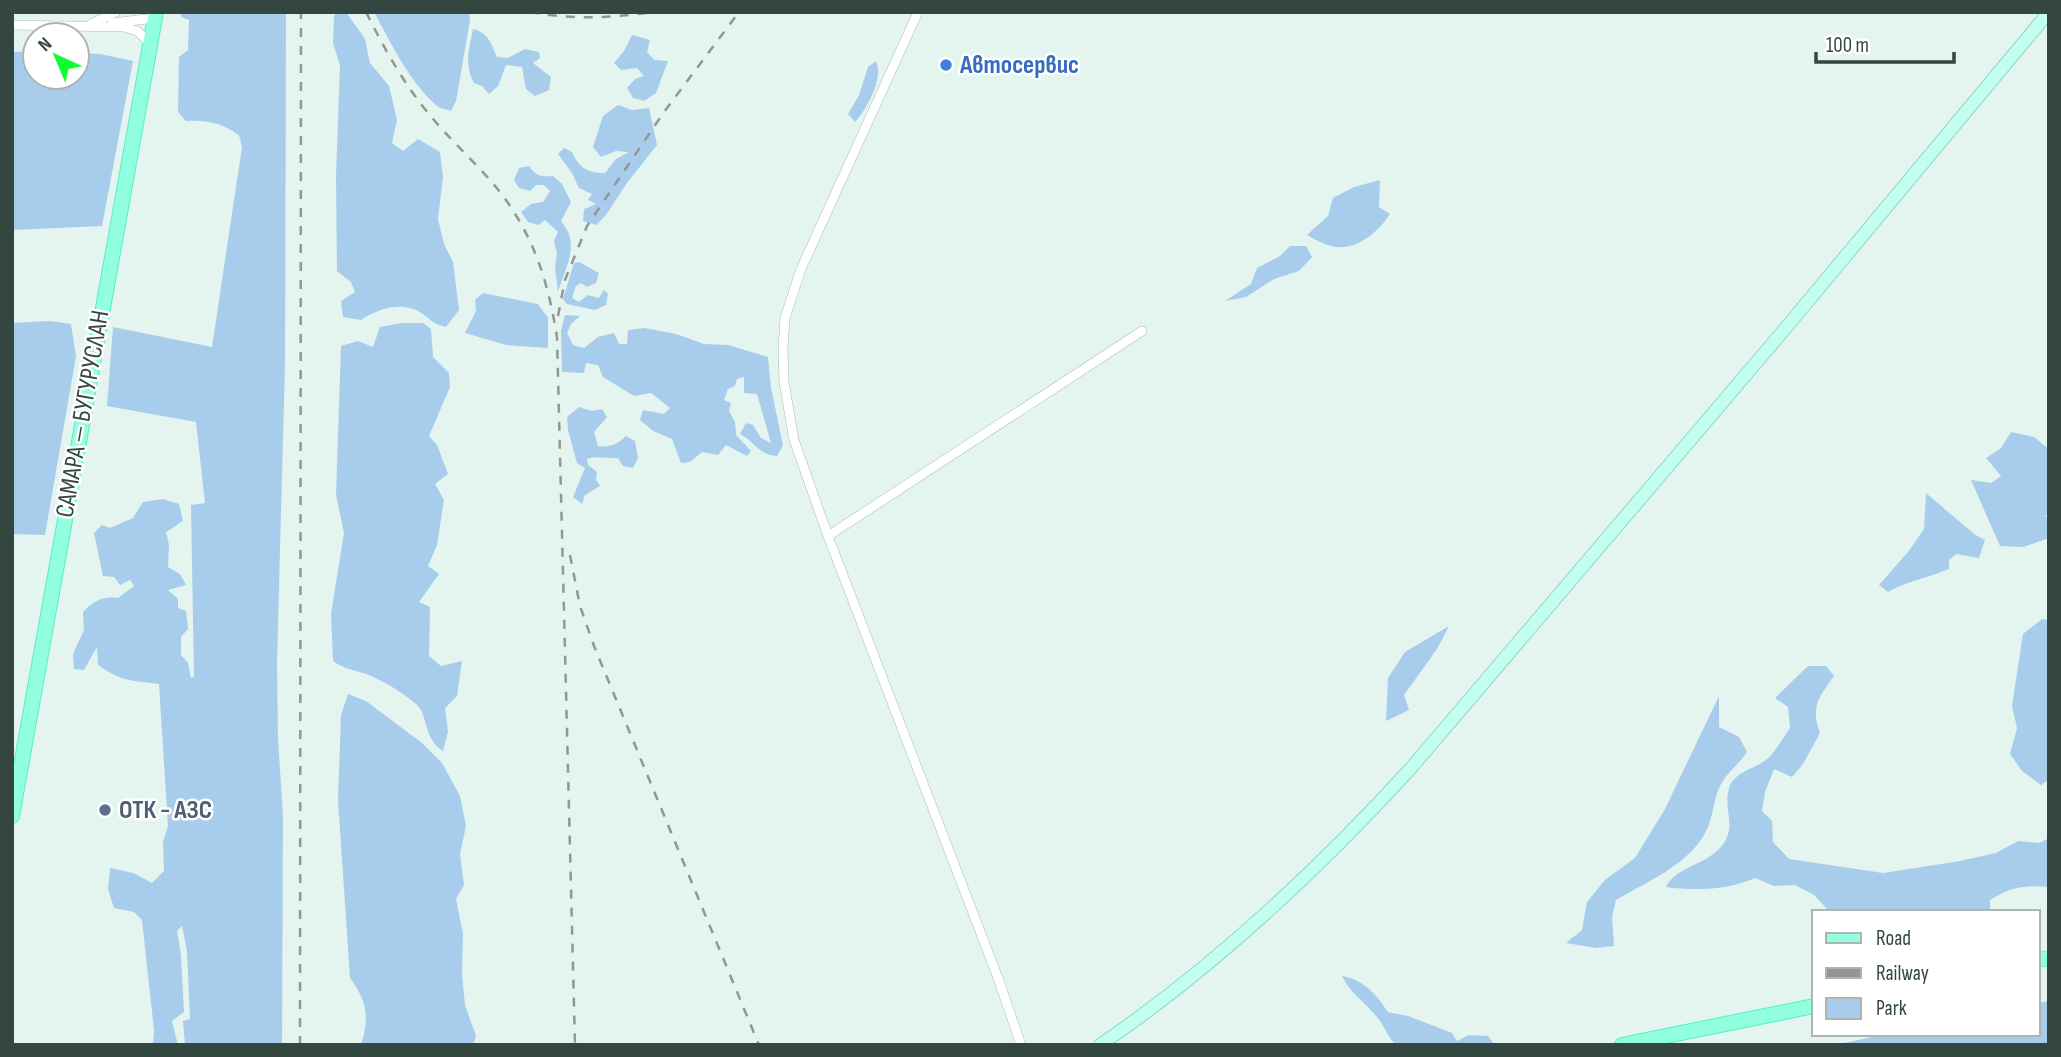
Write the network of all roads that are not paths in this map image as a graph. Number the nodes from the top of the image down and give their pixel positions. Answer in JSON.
{"nodes":[{"id":1,"x":116,"y":12,"type":"edge"},
{"id":2,"x":918,"y":12,"type":"edge"},
{"id":3,"x":2049,"y":12,"type":"edge"},
{"id":4,"x":156,"y":15,"type":"edge"},
{"id":5,"x":91,"y":24,"type":"edge"},
{"id":6,"x":91,"y":25,"type":"edge"},
{"id":7,"x":91,"y":25,"type":"edge"},
{"id":8,"x":151,"y":44,"type":"junction"},
{"id":9,"x":1142,"y":331,"type":"dead end"},
{"id":10,"x":828,"y":536,"type":"junction"},
{"id":11,"x":12,"y":816,"type":"edge"},
{"id":12,"x":1812,"y":1006,"type":"edge"},
{"id":13,"x":1021,"y":1045,"type":"edge"},
{"id":14,"x":1100,"y":1045,"type":"edge"},
{"id":15,"x":1622,"y":1045,"type":"edge"}],
"edges":[{"from":1,"to":5,"type":"street"},
{"from":2,"to":10,"type":"street"},
{"from":3,"to":14,"type":"street"},
{"from":4,"to":6,"type":"street"},
{"from":4,"to":8,"type":"main road","name":"САМАРА — БУГУРУСЛАН"},
{"from":7,"to":8,"type":"street"},
{"from":8,"to":11,"type":"main road","name":"САМАРА — БУГУРУСЛАН"},
{"from":9,"to":10,"type":"street"},
{"from":10,"to":13,"type":"street"},
{"from":12,"to":15,"type":"main road"}]}
